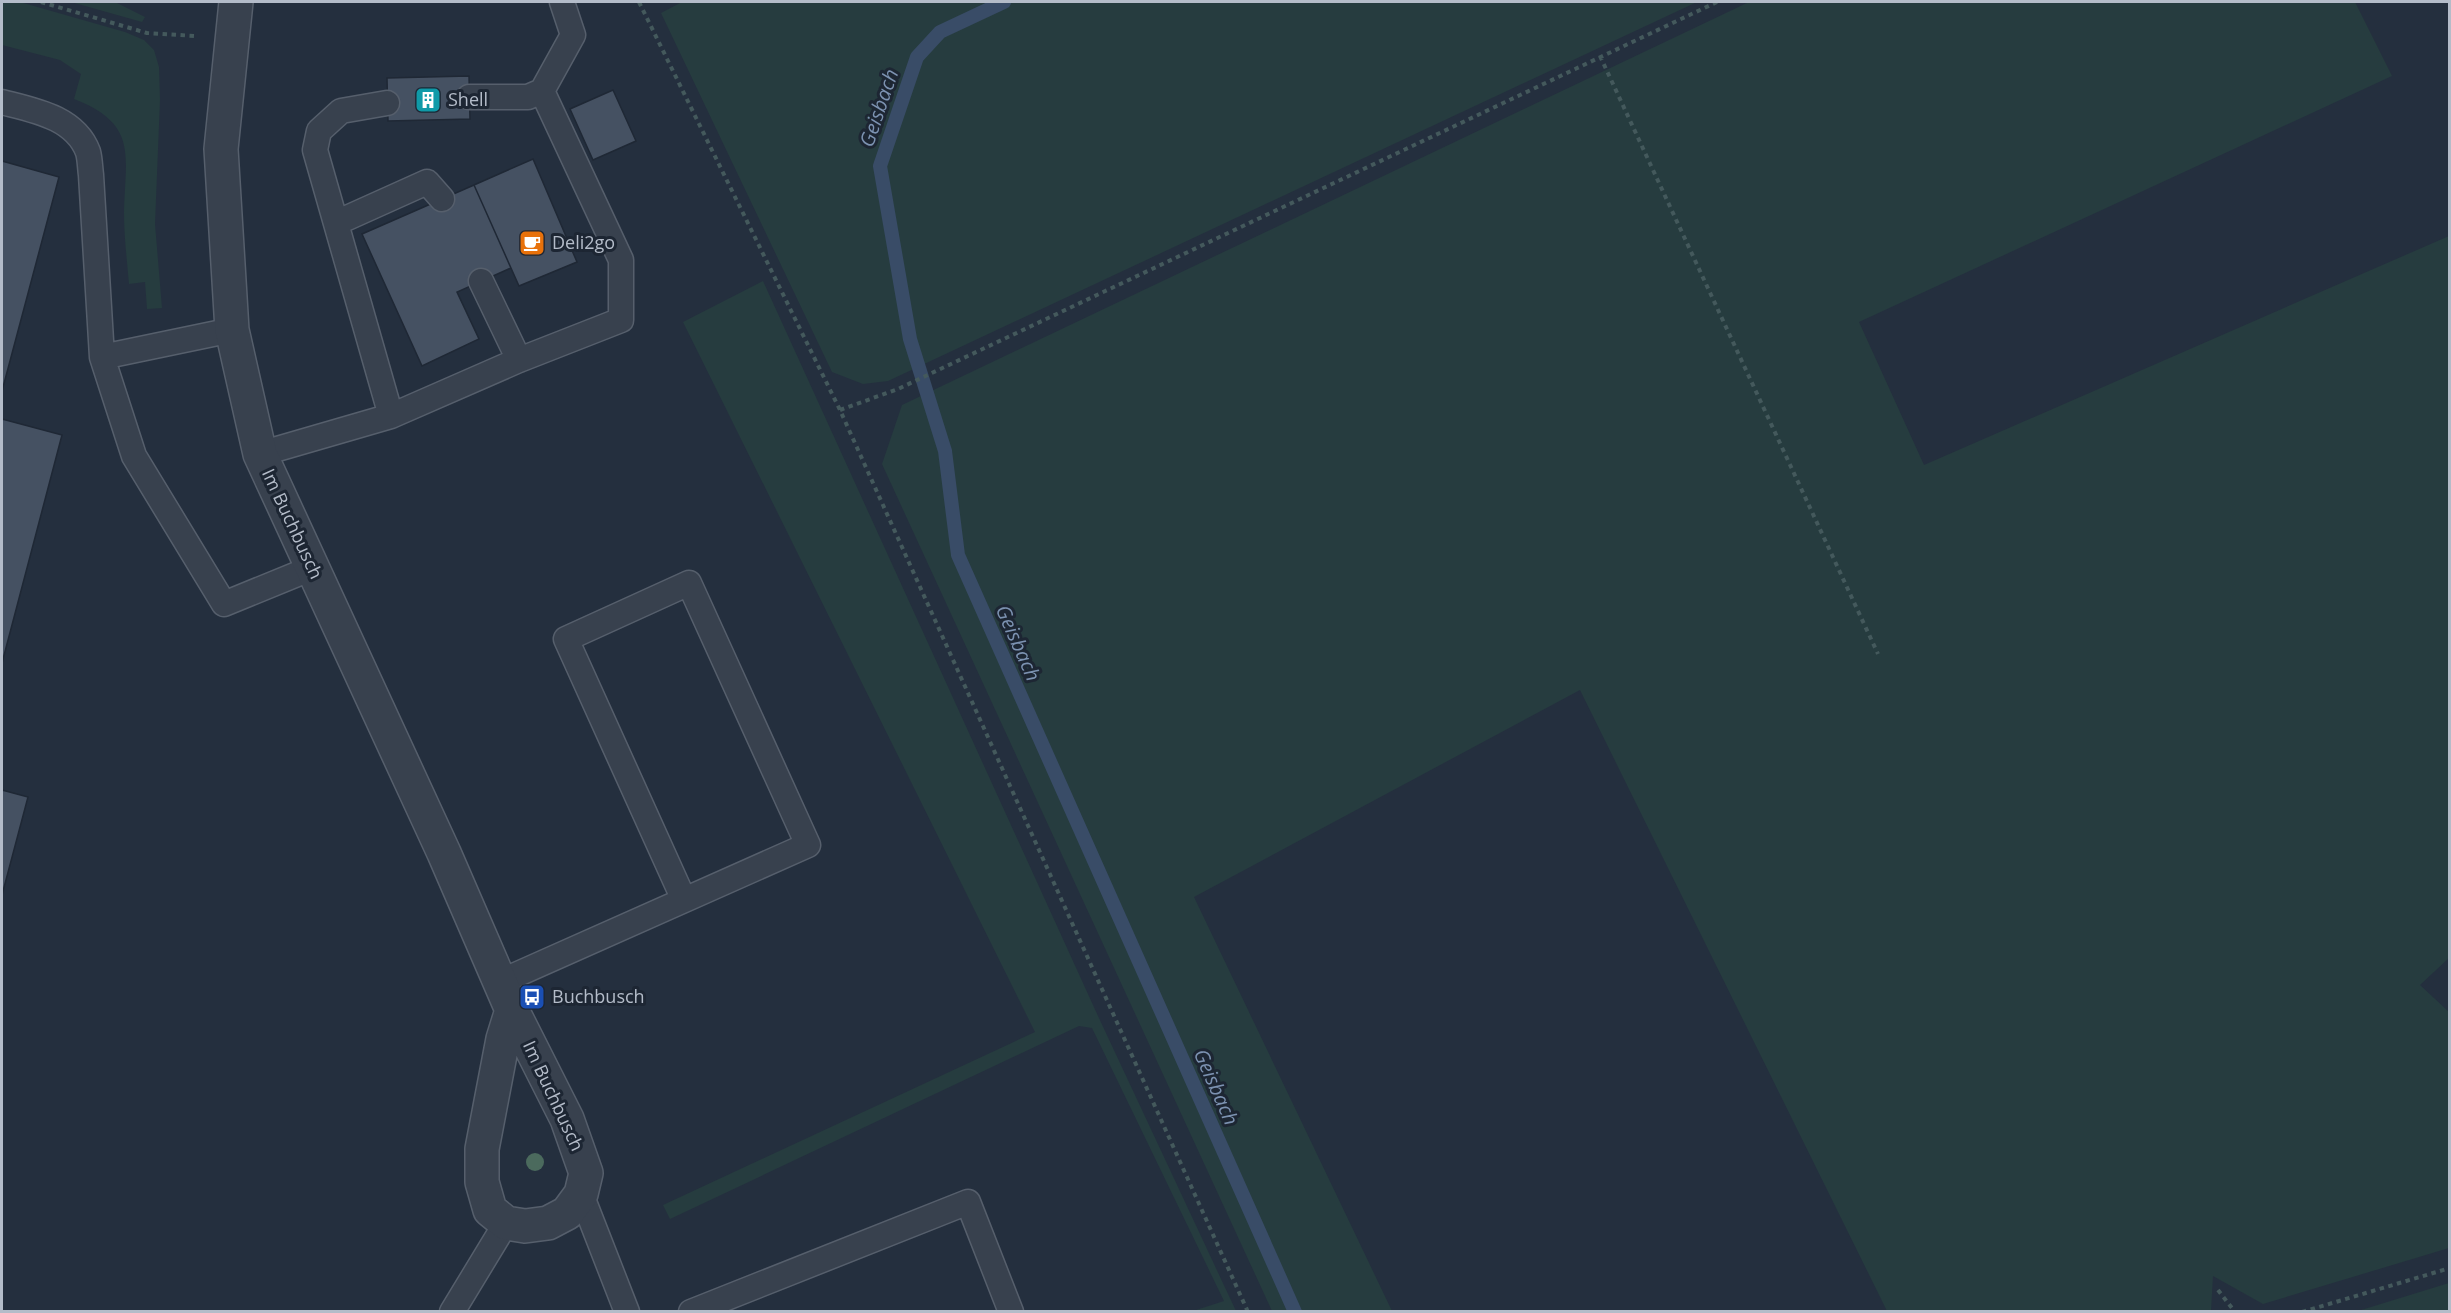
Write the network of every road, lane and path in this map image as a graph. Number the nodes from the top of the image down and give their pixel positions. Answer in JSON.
{"nodes":[{"id":1,"x":41,"y":2,"type":"edge"},
{"id":2,"x":236,"y":2,"type":"edge"},
{"id":3,"x":562,"y":2,"type":"edge"},
{"id":4,"x":639,"y":2,"type":"edge"},
{"id":5,"x":1717,"y":2,"type":"edge"},
{"id":6,"x":232,"y":39,"type":"junction"},
{"id":7,"x":1600,"y":56,"type":"junction"},
{"id":8,"x":542,"y":91,"type":"junction"},
{"id":9,"x":470,"y":98,"type":"dead end"},
{"id":10,"x":2,"y":102,"type":"edge"},
{"id":11,"x":387,"y":103,"type":"dead end"},
{"id":12,"x":442,"y":199,"type":"dead end"},
{"id":13,"x":336,"y":223,"type":"junction"},
{"id":14,"x":481,"y":281,"type":"dead end"},
{"id":15,"x":232,"y":330,"type":"junction"},
{"id":16,"x":102,"y":357,"type":"junction"},
{"id":17,"x":519,"y":360,"type":"junction"},
{"id":18,"x":840,"y":410,"type":"junction"},
{"id":19,"x":391,"y":416,"type":"junction"},
{"id":20,"x":260,"y":453,"type":"junction"},
{"id":21,"x":312,"y":568,"type":"junction"},
{"id":22,"x":1878,"y":654,"type":"dead end"},
{"id":23,"x":684,"y":900,"type":"junction"},
{"id":24,"x":506,"y":996,"type":"junction"},
{"id":25,"x":581,"y":1194,"type":"junction"},
{"id":26,"x":506,"y":1223,"type":"junction"},
{"id":27,"x":2450,"y":1268,"type":"edge"},
{"id":28,"x":2218,"y":1290,"type":"dead end"},
{"id":29,"x":452,"y":1311,"type":"edge"},
{"id":30,"x":627,"y":1311,"type":"edge"},
{"id":31,"x":691,"y":1311,"type":"edge"},
{"id":32,"x":1011,"y":1311,"type":"edge"},
{"id":33,"x":1248,"y":1311,"type":"edge"},
{"id":34,"x":2235,"y":1311,"type":"edge"},
{"id":35,"x":2302,"y":1311,"type":"edge"}],
"edges":[{"from":1,"to":6,"type":"path"},
{"from":2,"to":6,"type":"street","name":"Im Buchbusch"},
{"from":3,"to":8,"type":"lane"},
{"from":4,"to":18,"type":"path"},
{"from":5,"to":7,"type":"path"},
{"from":6,"to":15,"type":"street","name":"Im Buchbusch"},
{"from":7,"to":18,"type":"path"},
{"from":7,"to":22,"type":"path"},
{"from":8,"to":9,"type":"lane"},
{"from":8,"to":17,"type":"lane"},
{"from":10,"to":16,"type":"lane"},
{"from":11,"to":13,"type":"lane"},
{"from":12,"to":13,"type":"lane"},
{"from":13,"to":19,"type":"lane"},
{"from":14,"to":17,"type":"lane"},
{"from":15,"to":16,"type":"lane"},
{"from":15,"to":20,"type":"street","name":"Im Buchbusch"},
{"from":16,"to":21,"type":"lane"},
{"from":17,"to":19,"type":"lane"},
{"from":18,"to":33,"type":"path"},
{"from":19,"to":20,"type":"lane"},
{"from":20,"to":21,"type":"street","name":"Im Buchbusch"},
{"from":21,"to":24,"type":"street","name":"Im Buchbusch"},
{"from":23,"to":23,"type":"lane"},
{"from":23,"to":24,"type":"lane"},
{"from":24,"to":25,"type":"street","name":"Im Buchbusch"},
{"from":24,"to":26,"type":"street","name":"Im Buchbusch"},
{"from":25,"to":26,"type":"street"},
{"from":25,"to":30,"type":"lane"},
{"from":26,"to":29,"type":"lane"},
{"from":27,"to":35,"type":"path"},
{"from":28,"to":34,"type":"path"},
{"from":31,"to":32,"type":"lane"}]}
